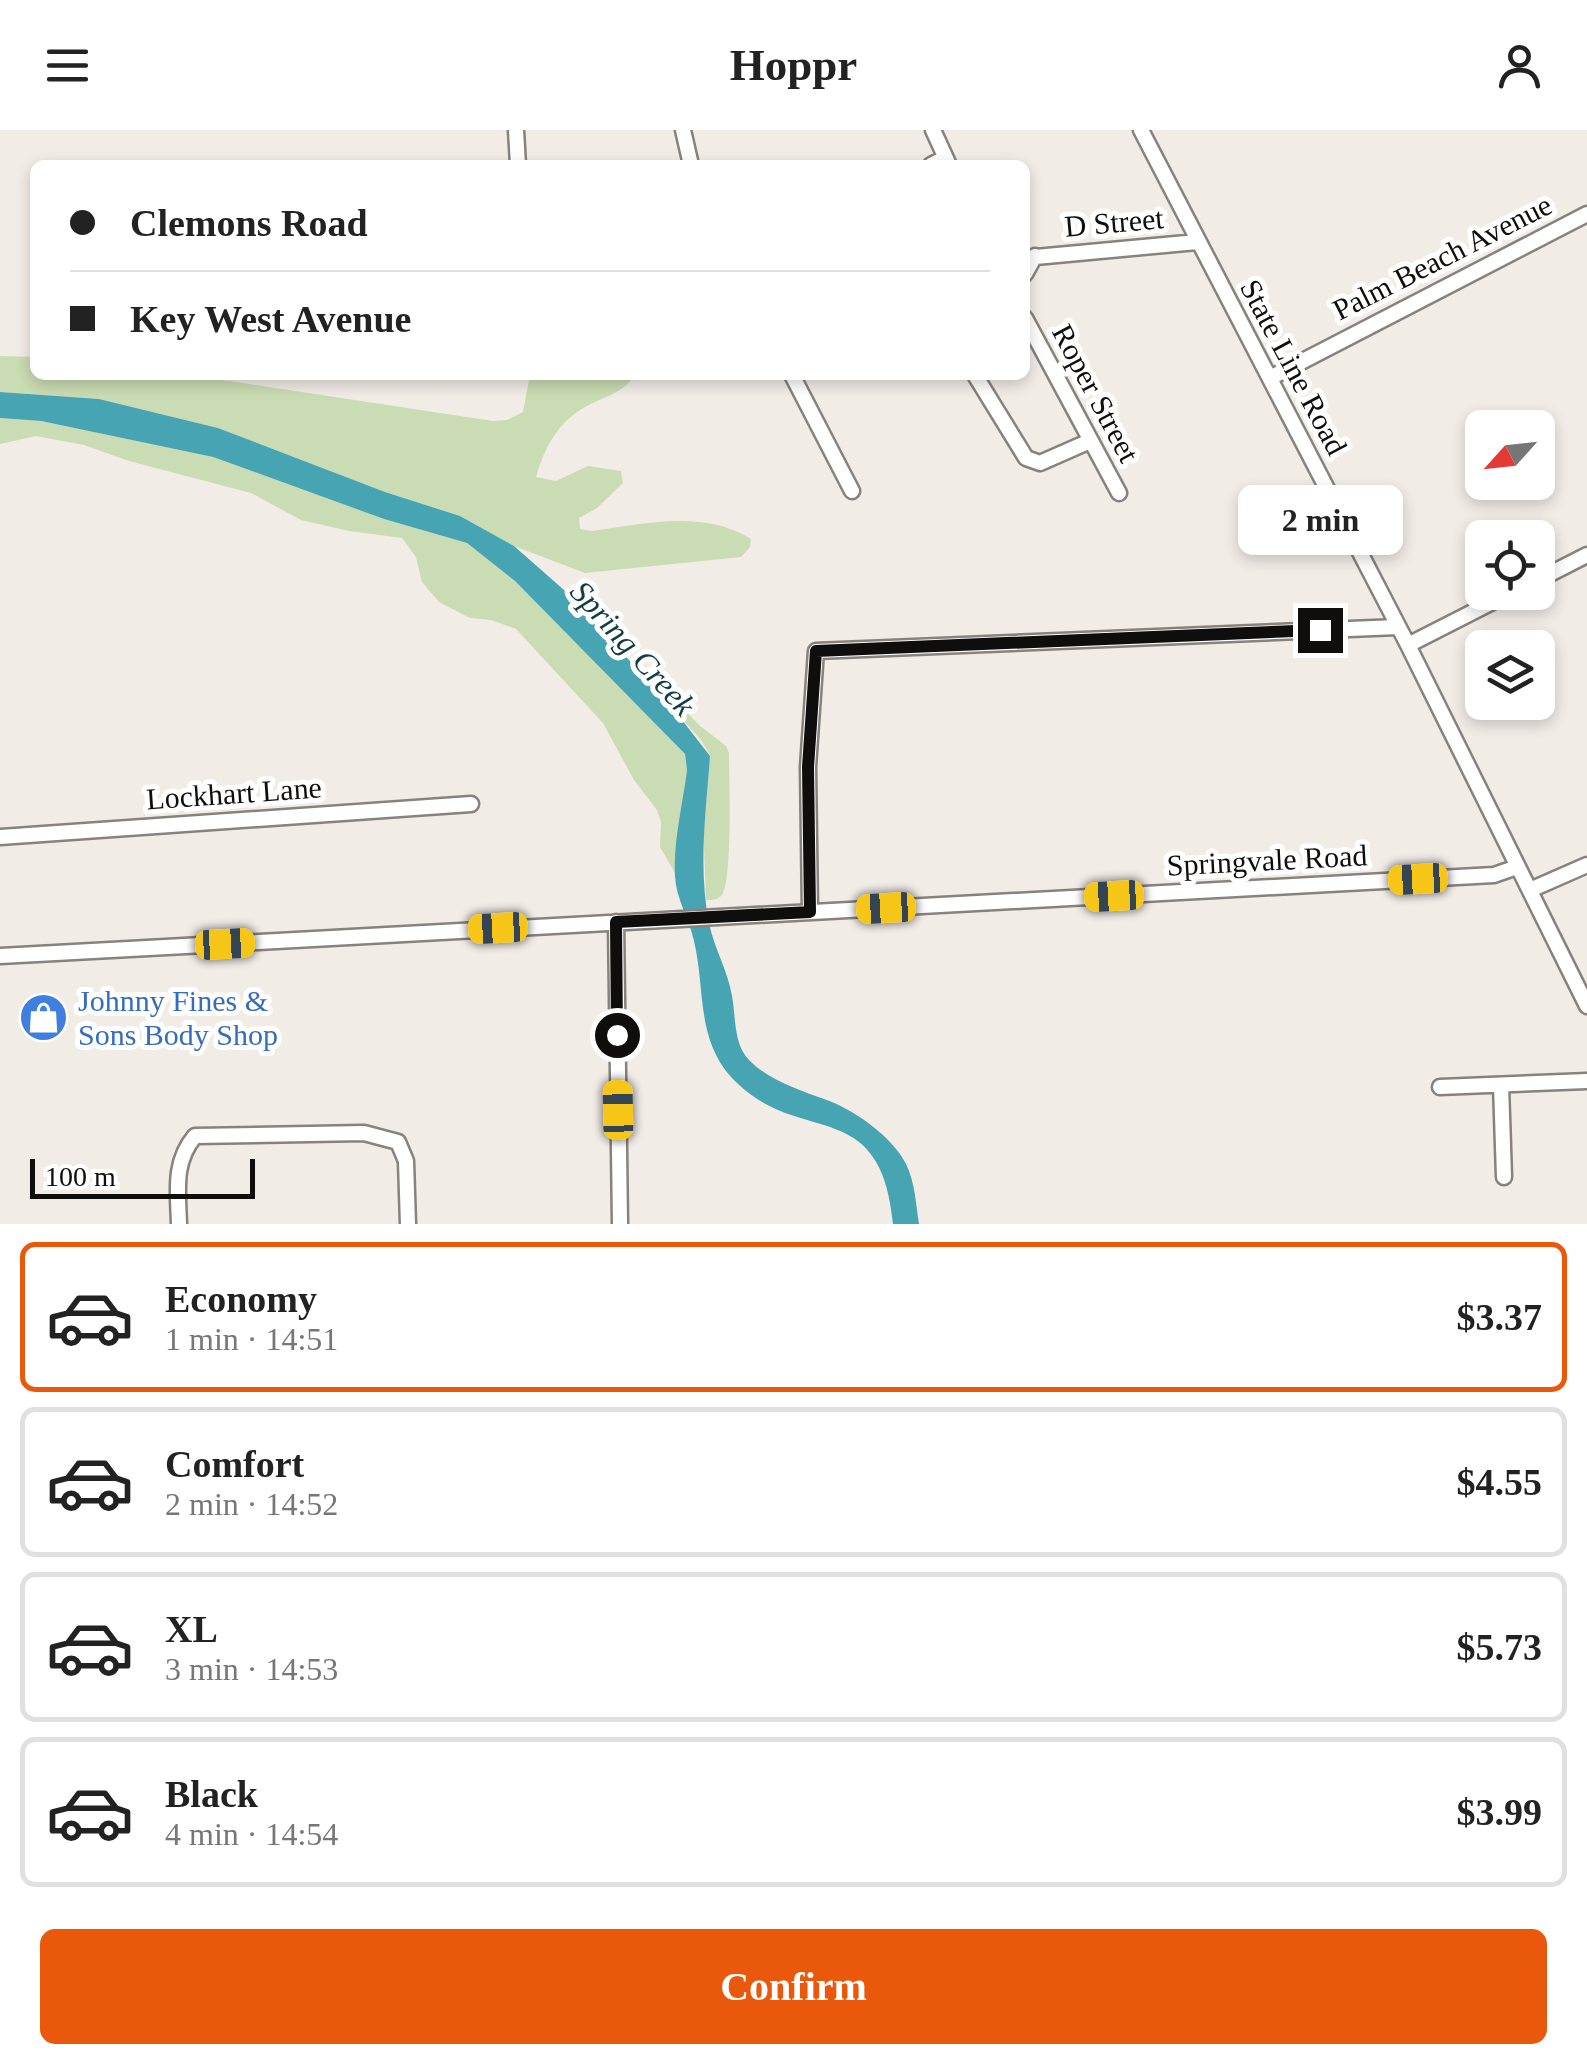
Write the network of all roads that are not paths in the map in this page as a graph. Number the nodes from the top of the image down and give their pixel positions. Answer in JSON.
{"nodes":[{"id":1,"x":516,"y":130,"type":"edge"},
{"id":2,"x":683,"y":130,"type":"edge"},
{"id":3,"x":933,"y":130,"type":"edge"},
{"id":4,"x":1141,"y":130,"type":"edge"},
{"id":5,"x":518,"y":160,"type":"edge"},
{"id":6,"x":690,"y":160,"type":"edge"},
{"id":7,"x":941,"y":160,"type":"edge"},
{"id":8,"x":1587,"y":214,"type":"edge"},
{"id":9,"x":1197,"y":242,"type":"junction"},
{"id":10,"x":1030,"y":257,"type":"edge"},
{"id":11,"x":1030,"y":327,"type":"edge"},
{"id":12,"x":1270,"y":378,"type":"junction"},
{"id":13,"x":795,"y":380,"type":"edge"},
{"id":14,"x":978,"y":380,"type":"edge"},
{"id":15,"x":1090,"y":441,"type":"junction"},
{"id":16,"x":852,"y":490,"type":"dead end"},
{"id":17,"x":1119,"y":494,"type":"dead end"},
{"id":18,"x":1587,"y":555,"type":"edge"},
{"id":19,"x":1555,"y":571,"type":"edge"},
{"id":20,"x":1477,"y":610,"type":"edge"},
{"id":21,"x":1398,"y":627,"type":"junction"},
{"id":22,"x":1408,"y":646,"type":"junction"},
{"id":23,"x":471,"y":804,"type":"dead end"},
{"id":24,"x":0,"y":837,"type":"edge"},
{"id":25,"x":1587,"y":864,"type":"edge"},
{"id":26,"x":1517,"y":868,"type":"junction"},
{"id":27,"x":1530,"y":890,"type":"junction"},
{"id":28,"x":810,"y":912,"type":"junction"},
{"id":29,"x":616,"y":922,"type":"junction"},
{"id":30,"x":0,"y":956,"type":"edge"},
{"id":31,"x":1587,"y":1006,"type":"edge"},
{"id":32,"x":1587,"y":1081,"type":"edge"},
{"id":33,"x":1501,"y":1085,"type":"junction"},
{"id":34,"x":1440,"y":1086,"type":"dead end"},
{"id":35,"x":1504,"y":1177,"type":"dead end"},
{"id":36,"x":179,"y":1224,"type":"edge"},
{"id":37,"x":408,"y":1224,"type":"edge"},
{"id":38,"x":620,"y":1224,"type":"edge"}],
"edges":[{"from":1,"to":5,"type":"street"},
{"from":2,"to":6,"type":"street"},
{"from":3,"to":7,"type":"street"},
{"from":4,"to":9,"type":"street","name":"State Line Road"},
{"from":8,"to":12,"type":"street","name":"Palm Beach Avenue"},
{"from":9,"to":10,"type":"street","name":"D Street"},
{"from":9,"to":12,"type":"street","name":"State Line Road"},
{"from":11,"to":15,"type":"street","name":"Roper Street"},
{"from":12,"to":21,"type":"street","name":"State Line Road"},
{"from":13,"to":16,"type":"street"},
{"from":14,"to":15,"type":"street"},
{"from":15,"to":17,"type":"street","name":"Roper Street"},
{"from":18,"to":19,"type":"street"},
{"from":20,"to":22,"type":"street"},
{"from":21,"to":22,"type":"street","name":"State Line Road"},
{"from":21,"to":28,"type":"street"},
{"from":22,"to":26,"type":"street","name":"State Line Road"},
{"from":23,"to":24,"type":"street","name":"Lockhart Lane"},
{"from":25,"to":27,"type":"street"},
{"from":26,"to":27,"type":"street","name":"State Line Road"},
{"from":26,"to":28,"type":"street","name":"Springvale Road"},
{"from":27,"to":31,"type":"street","name":"State Line Road"},
{"from":28,"to":29,"type":"street","name":"Springvale Road"},
{"from":29,"to":30,"type":"street","name":"Springvale Road"},
{"from":29,"to":38,"type":"street"},
{"from":32,"to":33,"type":"street"},
{"from":33,"to":34,"type":"street"},
{"from":33,"to":35,"type":"street"},
{"from":36,"to":37,"type":"street"}]}
